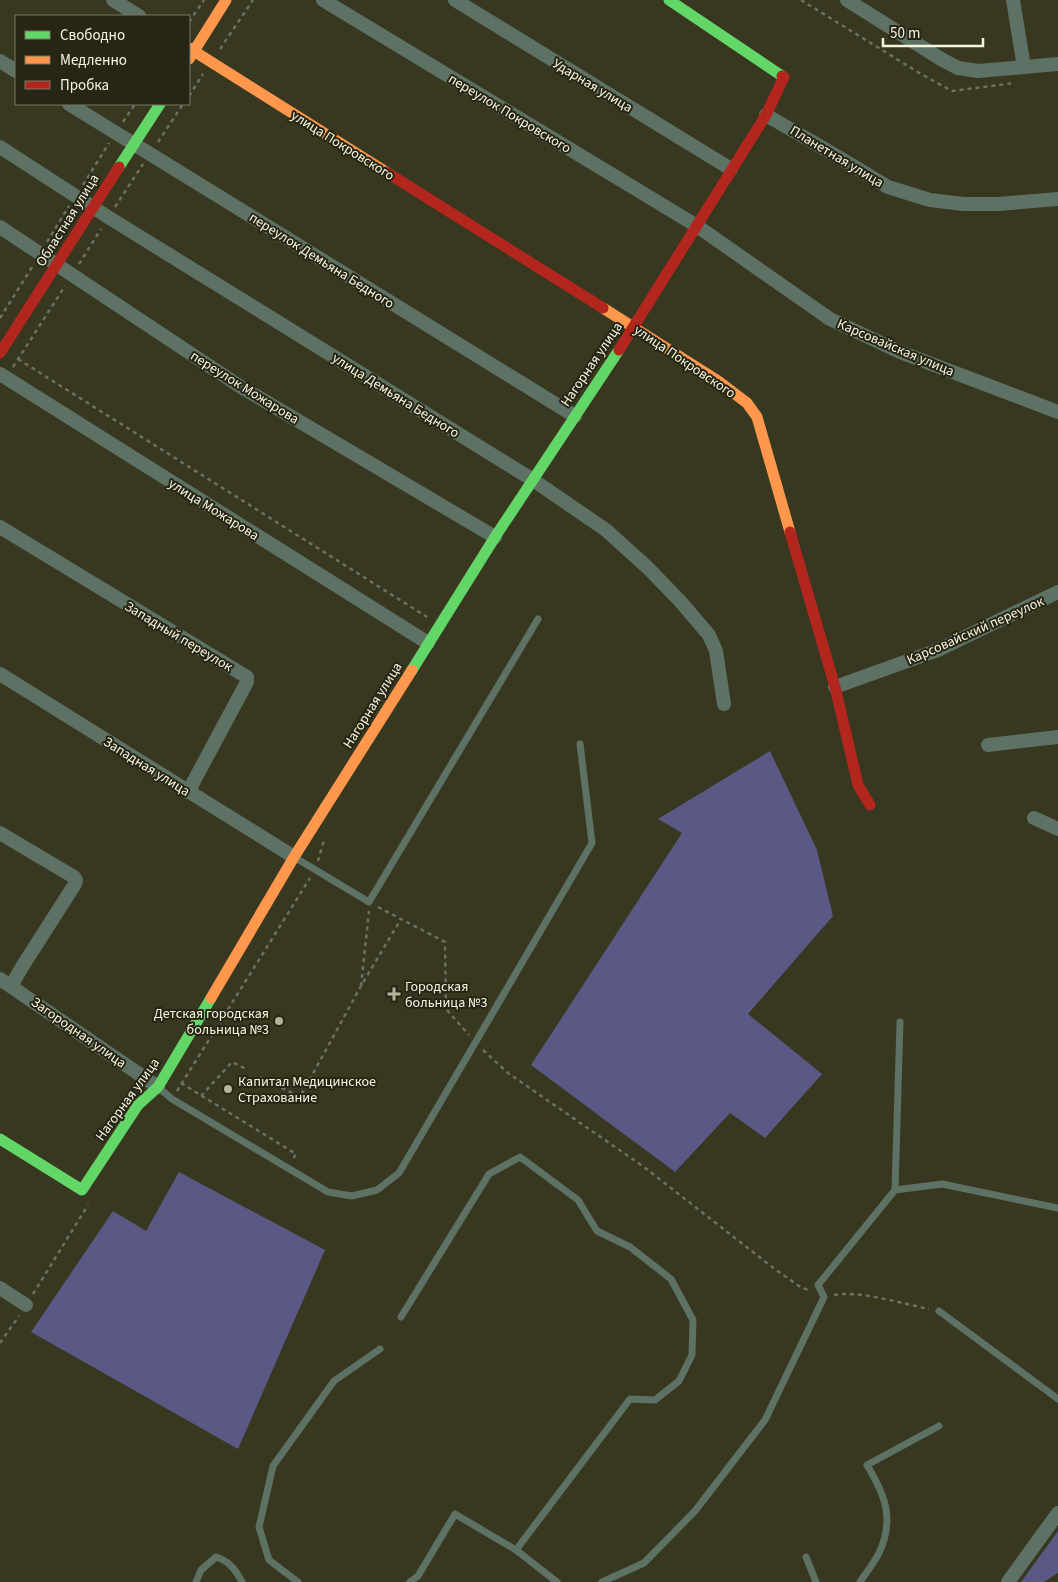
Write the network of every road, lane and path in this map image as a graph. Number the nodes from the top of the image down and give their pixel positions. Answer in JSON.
{"nodes":[{"id":1,"x":113,"y":0,"type":"edge"},
{"id":2,"x":204,"y":0,"type":"edge"},
{"id":3,"x":226,"y":0,"type":"edge"},
{"id":4,"x":323,"y":0,"type":"edge"},
{"id":5,"x":455,"y":0,"type":"edge"},
{"id":6,"x":669,"y":0,"type":"edge"},
{"id":7,"x":847,"y":0,"type":"edge"},
{"id":8,"x":1013,"y":0,"type":"edge"},
{"id":9,"x":137,"y":15,"type":"edge"},
{"id":10,"x":190,"y":21,"type":"edge"},
{"id":11,"x":190,"y":53,"type":"edge"},
{"id":12,"x":0,"y":61,"type":"edge"},
{"id":13,"x":1058,"y":64,"type":"edge"},
{"id":14,"x":1024,"y":67,"type":"junction"},
{"id":15,"x":15,"y":70,"type":"edge"},
{"id":16,"x":71,"y":105,"type":"edge"},
{"id":17,"x":134,"y":105,"type":"edge"},
{"id":18,"x":159,"y":105,"type":"edge"},
{"id":19,"x":182,"y":105,"type":"edge"},
{"id":20,"x":766,"y":115,"type":"junction"},
{"id":21,"x":116,"y":133,"type":"junction"},
{"id":22,"x":134,"y":144,"type":"junction"},
{"id":23,"x":0,"y":146,"type":"edge"},
{"id":24,"x":150,"y":154,"type":"junction"},
{"id":25,"x":731,"y":169,"type":"junction"},
{"id":26,"x":76,"y":196,"type":"junction"},
{"id":27,"x":1058,"y":199,"type":"edge"},
{"id":28,"x":92,"y":207,"type":"junction"},
{"id":29,"x":108,"y":217,"type":"junction"},
{"id":30,"x":697,"y":226,"type":"junction"},
{"id":31,"x":0,"y":227,"type":"edge"},
{"id":32,"x":40,"y":253,"type":"junction"},
{"id":33,"x":57,"y":264,"type":"junction"},
{"id":34,"x":72,"y":274,"type":"junction"},
{"id":35,"x":0,"y":318,"type":"edge"},
{"id":36,"x":634,"y":327,"type":"junction"},
{"id":37,"x":0,"y":353,"type":"edge"},
{"id":38,"x":18,"y":359,"type":"junction"},
{"id":39,"x":3,"y":376,"type":"edge"},
{"id":40,"x":1058,"y":412,"type":"edge"},
{"id":41,"x":575,"y":416,"type":"junction"},
{"id":42,"x":533,"y":480,"type":"junction"},
{"id":43,"x":0,"y":527,"type":"edge"},
{"id":44,"x":495,"y":537,"type":"junction"},
{"id":45,"x":1058,"y":592,"type":"edge"},
{"id":46,"x":538,"y":619,"type":"dead end"},
{"id":47,"x":439,"y":625,"type":"junction"},
{"id":48,"x":428,"y":643,"type":"junction"},
{"id":49,"x":0,"y":674,"type":"edge"},
{"id":50,"x":835,"y":687,"type":"junction"},
{"id":51,"x":724,"y":704,"type":"dead end"},
{"id":52,"x":1058,"y":736,"type":"edge"},
{"id":53,"x":580,"y":744,"type":"dead end"},
{"id":54,"x":988,"y":745,"type":"dead end"},
{"id":55,"x":188,"y":792,"type":"junction"},
{"id":56,"x":870,"y":805,"type":"dead end"},
{"id":57,"x":1034,"y":818,"type":"dead end"},
{"id":58,"x":1058,"y":829,"type":"edge"},
{"id":59,"x":0,"y":833,"type":"edge"},
{"id":60,"x":326,"y":835,"type":"dead end"},
{"id":61,"x":294,"y":857,"type":"junction"},
{"id":62,"x":315,"y":870,"type":"junction"},
{"id":63,"x":370,"y":902,"type":"junction"},
{"id":64,"x":383,"y":910,"type":"dead end"},
{"id":65,"x":401,"y":919,"type":"junction"},
{"id":66,"x":6,"y":982,"type":"edge"},
{"id":67,"x":361,"y":986,"type":"junction"},
{"id":68,"x":900,"y":1022,"type":"dead end"},
{"id":69,"x":475,"y":1042,"type":"junction"},
{"id":70,"x":248,"y":1070,"type":"dead end"},
{"id":71,"x":260,"y":1077,"type":"dead end"},
{"id":72,"x":181,"y":1084,"type":"junction"},
{"id":73,"x":158,"y":1086,"type":"junction"},
{"id":74,"x":201,"y":1096,"type":"junction"},
{"id":75,"x":172,"y":1099,"type":"junction"},
{"id":76,"x":0,"y":1139,"type":"edge"},
{"id":77,"x":288,"y":1170,"type":"junction"},
{"id":78,"x":894,"y":1190,"type":"junction"},
{"id":79,"x":88,"y":1205,"type":"dead end"},
{"id":80,"x":1058,"y":1208,"type":"edge"},
{"id":81,"x":0,"y":1288,"type":"edge"},
{"id":82,"x":824,"y":1297,"type":"junction"},
{"id":83,"x":26,"y":1305,"type":"junction"},
{"id":84,"x":939,"y":1311,"type":"joint"},
{"id":85,"x":401,"y":1316,"type":"dead end"},
{"id":86,"x":0,"y":1343,"type":"edge"},
{"id":87,"x":380,"y":1350,"type":"dead end"},
{"id":88,"x":1058,"y":1399,"type":"edge"},
{"id":89,"x":939,"y":1426,"type":"dead end"},
{"id":90,"x":1058,"y":1513,"type":"edge"},
{"id":91,"x":516,"y":1550,"type":"junction"},
{"id":92,"x":806,"y":1557,"type":"dead end"},
{"id":93,"x":196,"y":1582,"type":"edge"},
{"id":94,"x":242,"y":1582,"type":"edge"},
{"id":95,"x":298,"y":1582,"type":"edge"},
{"id":96,"x":410,"y":1582,"type":"edge"},
{"id":97,"x":557,"y":1582,"type":"edge"},
{"id":98,"x":602,"y":1582,"type":"edge"},
{"id":99,"x":816,"y":1582,"type":"edge"},
{"id":100,"x":860,"y":1582,"type":"edge"},
{"id":101,"x":1008,"y":1582,"type":"edge"}],
"edges":[{"from":1,"to":9,"type":"street"},
{"from":2,"to":10,"type":"path"},
{"from":3,"to":11,"type":"street"},
{"from":4,"to":30,"type":"street","name":"переулок Покровского"},
{"from":5,"to":25,"type":"street","name":"Ударная улица"},
{"from":6,"to":20,"type":"street","name":"Нагорная улица"},
{"from":7,"to":14,"type":"street"},
{"from":8,"to":14,"type":"street"},
{"from":11,"to":36,"type":"street","name":"улица Покровского"},
{"from":12,"to":15,"type":"street"},
{"from":13,"to":14,"type":"street"},
{"from":16,"to":21,"type":"street","name":"переулок Демьяна Бедного"},
{"from":17,"to":21,"type":"path"},
{"from":18,"to":22,"type":"street","name":"Областная улица"},
{"from":19,"to":24,"type":"path"},
{"from":20,"to":25,"type":"street","name":"Нагорная улица"},
{"from":20,"to":27,"type":"street","name":"Планетная улица"},
{"from":21,"to":22,"type":"street","name":"переулок Демьяна Бедного"},
{"from":21,"to":26,"type":"path"},
{"from":22,"to":24,"type":"street","name":"переулок Демьяна Бедного"},
{"from":22,"to":28,"type":"street","name":"Областная улица"},
{"from":23,"to":26,"type":"street","name":"улица Демьяна Бедного"},
{"from":24,"to":29,"type":"path"},
{"from":24,"to":41,"type":"street","name":"переулок Демьяна Бедного"},
{"from":25,"to":30,"type":"street","name":"Нагорная улица"},
{"from":26,"to":28,"type":"street","name":"улица Демьяна Бедного"},
{"from":26,"to":32,"type":"path"},
{"from":28,"to":29,"type":"street","name":"улица Демьяна Бедного"},
{"from":28,"to":33,"type":"street","name":"Областная улица"},
{"from":29,"to":34,"type":"path"},
{"from":29,"to":42,"type":"street","name":"улица Демьяна Бедного"},
{"from":30,"to":36,"type":"street","name":"Нагорная улица"},
{"from":30,"to":40,"type":"street","name":"Карсовайская улица"},
{"from":31,"to":32,"type":"street","name":"переулок Можарова"},
{"from":32,"to":33,"type":"street","name":"переулок Можарова"},
{"from":32,"to":35,"type":"path"},
{"from":33,"to":34,"type":"street","name":"переулок Можарова"},
{"from":33,"to":37,"type":"street","name":"Областная улица"},
{"from":34,"to":38,"type":"path"},
{"from":34,"to":44,"type":"street","name":"переулок Можарова"},
{"from":36,"to":41,"type":"street","name":"Нагорная улица"},
{"from":36,"to":50,"type":"street","name":"улица Покровского"},
{"from":38,"to":39,"type":"path"},
{"from":38,"to":47,"type":"path"},
{"from":39,"to":48,"type":"street","name":"улица Можарова"},
{"from":41,"to":42,"type":"street","name":"Нагорная улица"},
{"from":42,"to":44,"type":"street","name":"Нагорная улица"},
{"from":42,"to":51,"type":"street","name":"улица Демьяна Бедного"},
{"from":43,"to":55,"type":"street","name":"Западный переулок"},
{"from":44,"to":47,"type":"street","name":"Нагорная улица"},
{"from":45,"to":50,"type":"street","name":"Карсовайский переулок"},
{"from":46,"to":63,"type":"lane"},
{"from":47,"to":48,"type":"street","name":"Нагорная улица"},
{"from":48,"to":61,"type":"street","name":"Нагорная улица"},
{"from":49,"to":55,"type":"street","name":"Западная улица"},
{"from":50,"to":56,"type":"street","name":"улица Покровского"},
{"from":52,"to":54,"type":"street"},
{"from":53,"to":69,"type":"lane"},
{"from":55,"to":61,"type":"street","name":"Западная улица"},
{"from":57,"to":58,"type":"street"},
{"from":59,"to":66,"type":"street"},
{"from":60,"to":62,"type":"path"},
{"from":61,"to":62,"type":"lane"},
{"from":61,"to":73,"type":"street","name":"Нагорная улица"},
{"from":62,"to":63,"type":"lane"},
{"from":62,"to":72,"type":"path"},
{"from":63,"to":67,"type":"path"},
{"from":64,"to":65,"type":"path"},
{"from":65,"to":67,"type":"path"},
{"from":65,"to":69,"type":"path"},
{"from":66,"to":73,"type":"street","name":"Загородная улица"},
{"from":67,"to":71,"type":"path"},
{"from":68,"to":78,"type":"lane"},
{"from":69,"to":77,"type":"lane"},
{"from":69,"to":82,"type":"path"},
{"from":70,"to":74,"type":"path"},
{"from":72,"to":74,"type":"path"},
{"from":72,"to":75,"type":"path"},
{"from":73,"to":75,"type":"lane"},
{"from":73,"to":76,"type":"street","name":"Нагорная улица"},
{"from":74,"to":77,"type":"path"},
{"from":75,"to":77,"type":"lane"},
{"from":78,"to":80,"type":"lane"},
{"from":78,"to":82,"type":"lane"},
{"from":79,"to":83,"type":"path"},
{"from":81,"to":83,"type":"street"},
{"from":82,"to":84,"type":"path"},
{"from":82,"to":98,"type":"lane"},
{"from":83,"to":86,"type":"path"},
{"from":84,"to":88,"type":"lane"},
{"from":85,"to":91,"type":"lane"},
{"from":87,"to":95,"type":"lane"},
{"from":89,"to":100,"type":"lane"},
{"from":90,"to":101,"type":"street"},
{"from":91,"to":96,"type":"lane"},
{"from":91,"to":97,"type":"lane"},
{"from":92,"to":99,"type":"lane"},
{"from":93,"to":94,"type":"lane"}]}
